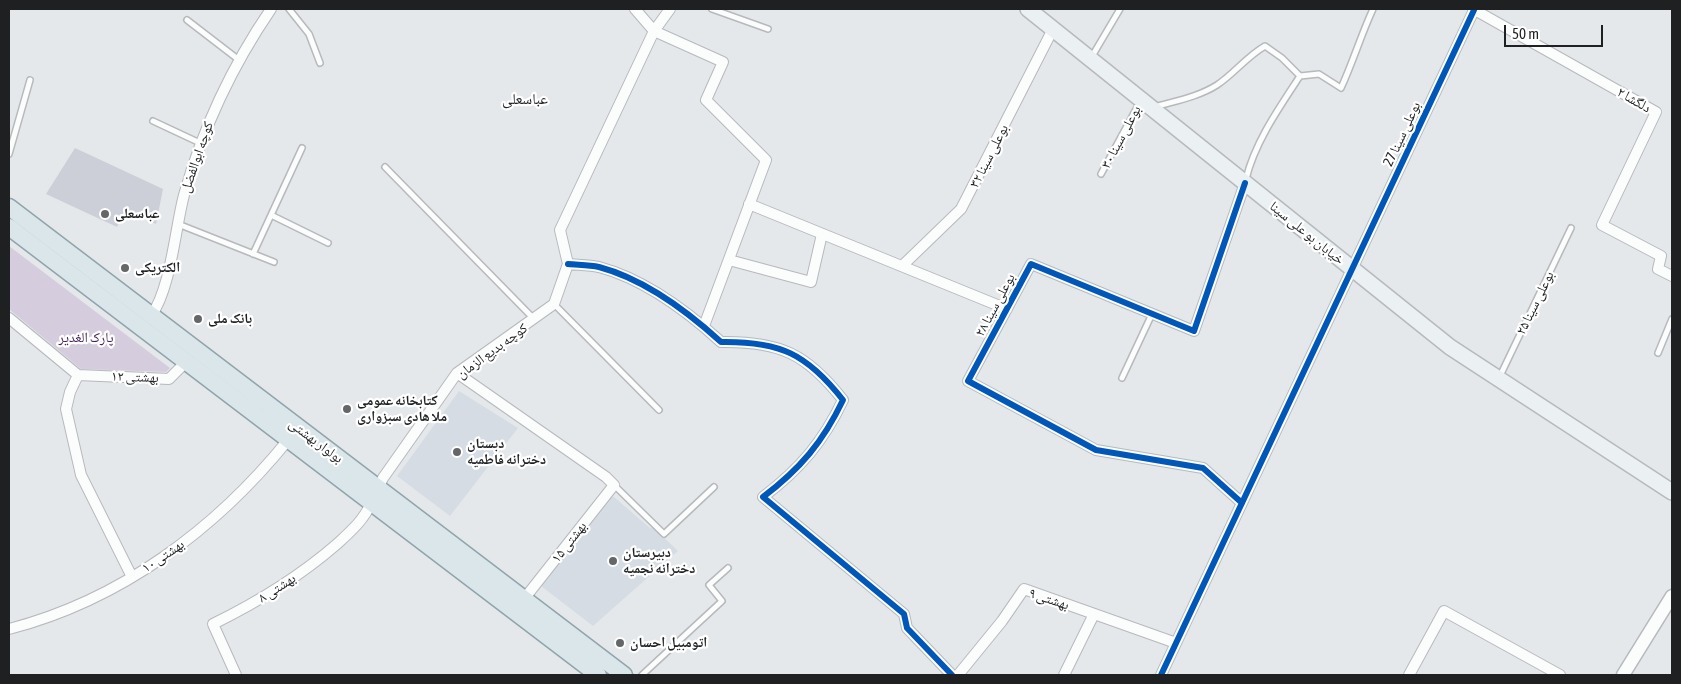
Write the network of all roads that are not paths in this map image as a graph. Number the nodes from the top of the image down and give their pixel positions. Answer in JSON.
{"nodes":[{"id":1,"x":271,"y":9,"type":"edge"},
{"id":2,"x":289,"y":9,"type":"edge"},
{"id":3,"x":635,"y":9,"type":"edge"},
{"id":4,"x":670,"y":9,"type":"edge"},
{"id":5,"x":712,"y":9,"type":"edge"},
{"id":6,"x":1120,"y":9,"type":"edge"},
{"id":7,"x":1373,"y":9,"type":"edge"},
{"id":8,"x":1474,"y":9,"type":"edge"},
{"id":9,"x":1035,"y":11,"type":"edge"},
{"id":10,"x":187,"y":20,"type":"dead end"},
{"id":11,"x":768,"y":29,"type":"dead end"},
{"id":12,"x":1054,"y":29,"type":"junction"},
{"id":13,"x":654,"y":31,"type":"junction"},
{"id":14,"x":1090,"y":58,"type":"junction"},
{"id":15,"x":239,"y":60,"type":"junction"},
{"id":16,"x":320,"y":63,"type":"dead end"},
{"id":17,"x":1300,"y":76,"type":"junction"},
{"id":18,"x":30,"y":80,"type":"dead end"},
{"id":19,"x":1147,"y":104,"type":"junction"},
{"id":20,"x":153,"y":121,"type":"dead end"},
{"id":21,"x":200,"y":144,"type":"junction"},
{"id":22,"x":302,"y":148,"type":"dead end"},
{"id":23,"x":9,"y":154,"type":"edge"},
{"id":24,"x":385,"y":167,"type":"dead end"},
{"id":25,"x":1102,"y":174,"type":"dead end"},
{"id":26,"x":1245,"y":182,"type":"junction"},
{"id":27,"x":749,"y":204,"type":"junction"},
{"id":28,"x":9,"y":207,"type":"edge"},
{"id":29,"x":271,"y":215,"type":"junction"},
{"id":30,"x":177,"y":224,"type":"junction"},
{"id":31,"x":9,"y":227,"type":"edge"},
{"id":32,"x":1571,"y":228,"type":"dead end"},
{"id":33,"x":822,"y":234,"type":"junction"},
{"id":34,"x":328,"y":243,"type":"dead end"},
{"id":35,"x":253,"y":254,"type":"junction"},
{"id":36,"x":729,"y":260,"type":"junction"},
{"id":37,"x":274,"y":262,"type":"dead end"},
{"id":38,"x":568,"y":264,"type":"junction"},
{"id":39,"x":902,"y":266,"type":"junction"},
{"id":40,"x":1352,"y":269,"type":"junction"},
{"id":41,"x":1672,"y":276,"type":"edge"},
{"id":42,"x":554,"y":304,"type":"junction"},
{"id":43,"x":1007,"y":310,"type":"junction"},
{"id":44,"x":1152,"y":314,"type":"junction"},
{"id":45,"x":152,"y":316,"type":"junction"},
{"id":46,"x":9,"y":318,"type":"edge"},
{"id":47,"x":535,"y":319,"type":"junction"},
{"id":48,"x":1672,"y":319,"type":"edge"},
{"id":49,"x":704,"y":326,"type":"junction"},
{"id":50,"x":1658,"y":353,"type":"dead end"},
{"id":51,"x":186,"y":362,"type":"junction"},
{"id":52,"x":457,"y":373,"type":"junction"},
{"id":53,"x":78,"y":375,"type":"junction"},
{"id":54,"x":1122,"y":378,"type":"dead end"},
{"id":55,"x":1498,"y":379,"type":"junction"},
{"id":56,"x":659,"y":410,"type":"dead end"},
{"id":57,"x":288,"y":440,"type":"junction"},
{"id":58,"x":614,"y":484,"type":"junction"},
{"id":59,"x":714,"y":487,"type":"dead end"},
{"id":60,"x":1672,"y":492,"type":"edge"},
{"id":61,"x":375,"y":496,"type":"junction"},
{"id":62,"x":1242,"y":503,"type":"junction"},
{"id":63,"x":728,"y":568,"type":"dead end"},
{"id":64,"x":132,"y":577,"type":"junction"},
{"id":65,"x":1672,"y":596,"type":"edge"},
{"id":66,"x":524,"y":599,"type":"junction"},
{"id":67,"x":1094,"y":614,"type":"junction"},
{"id":68,"x":9,"y":629,"type":"edge"},
{"id":69,"x":1176,"y":643,"type":"junction"},
{"id":70,"x":236,"y":675,"type":"edge"},
{"id":71,"x":598,"y":675,"type":"edge"},
{"id":72,"x":624,"y":675,"type":"edge"},
{"id":73,"x":642,"y":675,"type":"edge"},
{"id":74,"x":952,"y":675,"type":"edge"},
{"id":75,"x":958,"y":675,"type":"edge"},
{"id":76,"x":1064,"y":675,"type":"edge"},
{"id":77,"x":1161,"y":675,"type":"edge"},
{"id":78,"x":1409,"y":675,"type":"edge"},
{"id":79,"x":1560,"y":675,"type":"edge"},
{"id":80,"x":1623,"y":675,"type":"edge"}],
"edges":[{"from":1,"to":15,"type":"street","name":"کوچه ابوالفضل"},
{"from":2,"to":16,"type":"lane"},
{"from":3,"to":13,"type":"street"},
{"from":4,"to":13,"type":"street"},
{"from":5,"to":11,"type":"lane"},
{"from":6,"to":14,"type":"lane"},
{"from":7,"to":17,"type":"lane"},
{"from":8,"to":40,"type":"street","name":"بوعلی سینا 27"},
{"from":8,"to":41,"type":"street","name":"دلگشا ۲"},
{"from":9,"to":12,"type":"main road","name":"خیابان بو علی سینا"},
{"from":10,"to":15,"type":"lane"},
{"from":12,"to":14,"type":"main road","name":"خیابان بو علی سینا"},
{"from":12,"to":39,"type":"street","name":"بوعلی سینا ۳۲"},
{"from":13,"to":27,"type":"street"},
{"from":13,"to":38,"type":"street"},
{"from":14,"to":19,"type":"main road","name":"خیابان بو علی سینا"},
{"from":15,"to":21,"type":"street","name":"کوچه ابوالفضل"},
{"from":17,"to":19,"type":"lane"},
{"from":17,"to":26,"type":"lane"},
{"from":18,"to":23,"type":"lane"},
{"from":19,"to":25,"type":"lane","name":"بوعلی سینا ۳۰"},
{"from":19,"to":26,"type":"main road","name":"خیابان بو علی سینا"},
{"from":20,"to":21,"type":"lane"},
{"from":21,"to":30,"type":"street","name":"کوچه ابوالفضل"},
{"from":22,"to":29,"type":"lane"},
{"from":24,"to":47,"type":"lane"},
{"from":26,"to":40,"type":"main road","name":"خیابان بو علی سینا"},
{"from":26,"to":44,"type":"street","name":"بوعلی سینا ۲۸"},
{"from":27,"to":33,"type":"street"},
{"from":27,"to":36,"type":"street"},
{"from":28,"to":45,"type":"main road","name":"بولوار بهشتی"},
{"from":29,"to":34,"type":"lane"},
{"from":29,"to":35,"type":"lane"},
{"from":30,"to":35,"type":"lane"},
{"from":30,"to":45,"type":"street","name":"کوچه ابوالفضل"},
{"from":31,"to":51,"type":"main road","name":"بولوار بهشتی"},
{"from":32,"to":55,"type":"lane","name":"بوعلی سینا ۲۵"},
{"from":33,"to":36,"type":"street"},
{"from":33,"to":39,"type":"street"},
{"from":35,"to":37,"type":"lane"},
{"from":36,"to":49,"type":"street"},
{"from":38,"to":42,"type":"street"},
{"from":38,"to":49,"type":"street"},
{"from":39,"to":43,"type":"street"},
{"from":40,"to":55,"type":"main road","name":"خیابان بو علی سینا"},
{"from":40,"to":62,"type":"street","name":"بوعلی سینا 27"},
{"from":42,"to":47,"type":"street","name":"کوچه بدیع الزمان"},
{"from":42,"to":56,"type":"lane"},
{"from":43,"to":44,"type":"street","name":"بوعلی سینا ۲۸"},
{"from":43,"to":62,"type":"street","name":"بوعلی سینا ۲۸"},
{"from":44,"to":54,"type":"lane"},
{"from":45,"to":61,"type":"main road","name":"بولوار بهشتی"},
{"from":46,"to":53,"type":"street"},
{"from":47,"to":52,"type":"street","name":"کوچه بدیع الزمان"},
{"from":48,"to":50,"type":"lane"},
{"from":49,"to":74,"type":"street"},
{"from":51,"to":53,"type":"street","name":"بهشتی ۱۲"},
{"from":51,"to":57,"type":"main road","name":"بولوار بهشتی"},
{"from":52,"to":58,"type":"street"},
{"from":52,"to":61,"type":"street","name":"کوچه بدیع الزمان"},
{"from":53,"to":64,"type":"street"},
{"from":55,"to":60,"type":"main road","name":"خیابان بو علی سینا"},
{"from":57,"to":61,"type":"main road","name":"بولوار بهشتی"},
{"from":57,"to":64,"type":"street","name":"بهشتی ۱۰"},
{"from":58,"to":59,"type":"lane"},
{"from":58,"to":66,"type":"street","name":"بهشتی ۱۵"},
{"from":61,"to":66,"type":"main road","name":"بولوار بهشتی"},
{"from":61,"to":70,"type":"street","name":"بهشتی ۸"},
{"from":61,"to":71,"type":"main road","name":"بولوار بهشتی"},
{"from":62,"to":69,"type":"street","name":"بوعلی سینا 27"},
{"from":63,"to":73,"type":"lane"},
{"from":64,"to":68,"type":"street","name":"بهشتی ۱۰"},
{"from":65,"to":80,"type":"street"},
{"from":66,"to":72,"type":"main road","name":"بولوار بهشتی"},
{"from":67,"to":69,"type":"street","name":"بهشتی ۹"},
{"from":67,"to":75,"type":"street","name":"بهشتی ۹"},
{"from":67,"to":76,"type":"street"},
{"from":69,"to":77,"type":"street","name":"بوعلی سینا 27"},
{"from":78,"to":79,"type":"street"}]}
